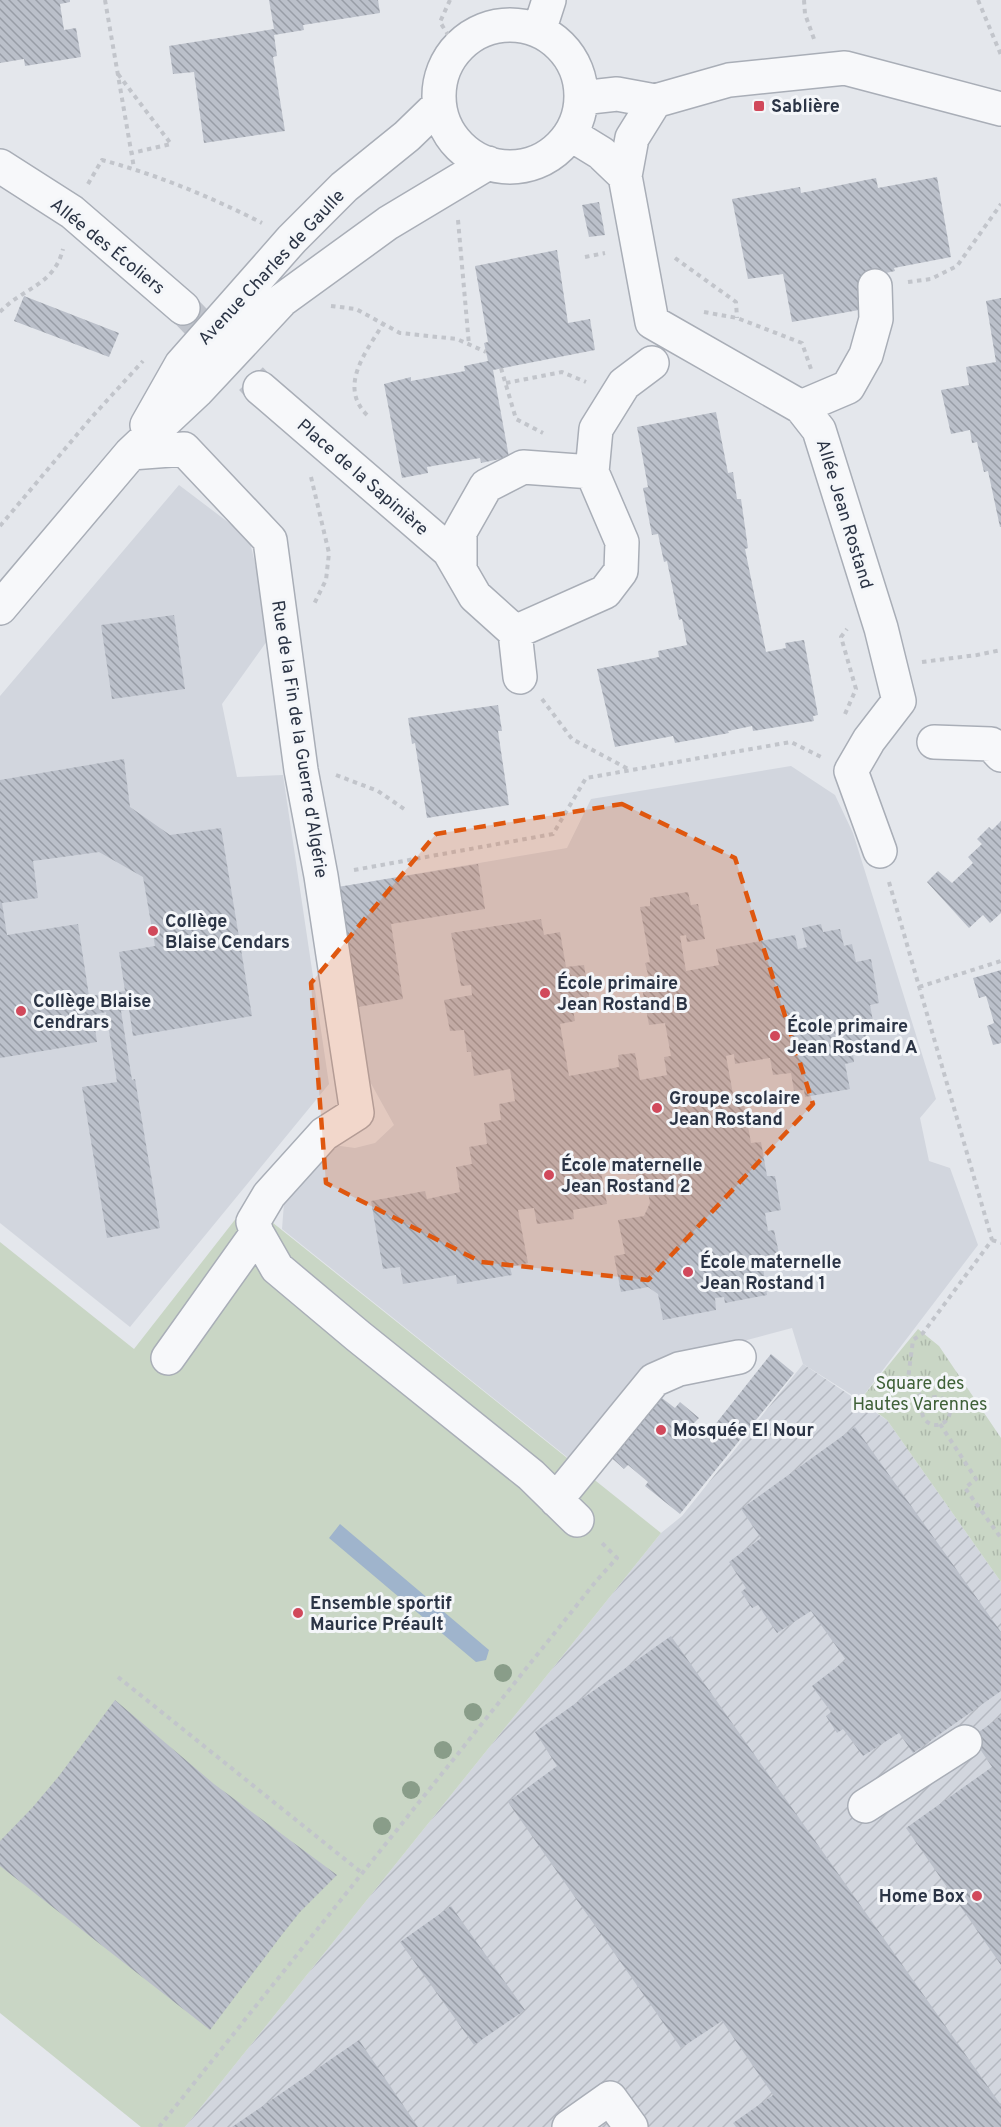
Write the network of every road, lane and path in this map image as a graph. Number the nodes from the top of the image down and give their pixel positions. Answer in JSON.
{"nodes":[{"id":1,"x":105,"y":0,"type":"edge"},
{"id":2,"x":450,"y":0,"type":"edge"},
{"id":3,"x":549,"y":0,"type":"edge"},
{"id":4,"x":978,"y":0,"type":"edge"},
{"id":5,"x":502,"y":13,"type":"edge"},
{"id":6,"x":539,"y":31,"type":"junction"},
{"id":7,"x":457,"y":49,"type":"junction"},
{"id":8,"x":1001,"y":55,"type":"edge"},
{"id":9,"x":118,"y":73,"type":"junction"},
{"id":10,"x":581,"y":98,"type":"junction"},
{"id":11,"x":655,"y":101,"type":"junction"},
{"id":12,"x":439,"y":105,"type":"junction"},
{"id":13,"x":1001,"y":109,"type":"edge"},
{"id":14,"x":570,"y":134,"type":"junction"},
{"id":15,"x":132,"y":153,"type":"junction"},
{"id":16,"x":488,"y":163,"type":"junction"},
{"id":17,"x":0,"y":166,"type":"edge"},
{"id":18,"x":625,"y":176,"type":"junction"},
{"id":19,"x":448,"y":185,"type":"junction"},
{"id":20,"x":1001,"y":204,"type":"edge"},
{"id":21,"x":634,"y":226,"type":"junction"},
{"id":22,"x":292,"y":239,"type":"junction"},
{"id":23,"x":303,"y":285,"type":"junction"},
{"id":24,"x":875,"y":286,"type":"joint"},
{"id":25,"x":183,"y":308,"type":"tunnel mouth"},
{"id":26,"x":703,"y":311,"type":"dead end"},
{"id":27,"x":736,"y":318,"type":"junction"},
{"id":28,"x":383,"y":324,"type":"junction"},
{"id":29,"x":469,"y":345,"type":"junction"},
{"id":30,"x":486,"y":352,"type":"dead end"},
{"id":31,"x":147,"y":357,"type":"dead end"},
{"id":32,"x":652,"y":363,"type":"dead end"},
{"id":33,"x":501,"y":368,"type":"dead end"},
{"id":34,"x":506,"y":384,"type":"junction"},
{"id":35,"x":260,"y":388,"type":"tunnel mouth"},
{"id":36,"x":811,"y":403,"type":"junction"},
{"id":37,"x":607,"y":411,"type":"junction"},
{"id":38,"x":367,"y":416,"type":"dead end"},
{"id":39,"x":131,"y":453,"type":"junction"},
{"id":40,"x":578,"y":471,"type":"junction"},
{"id":41,"x":311,"y":476,"type":"dead end"},
{"id":42,"x":0,"y":526,"type":"edge"},
{"id":43,"x":460,"y":570,"type":"junction"},
{"id":44,"x":870,"y":594,"type":"junction"},
{"id":45,"x":0,"y":608,"type":"edge"},
{"id":46,"x":515,"y":632,"type":"junction"},
{"id":47,"x":285,"y":645,"type":"junction"},
{"id":48,"x":1001,"y":650,"type":"edge"},
{"id":49,"x":890,"y":666,"type":"junction"},
{"id":50,"x":520,"y":677,"type":"joint"},
{"id":51,"x":843,"y":719,"type":"dead end"},
{"id":52,"x":934,"y":742,"type":"dead end"},
{"id":53,"x":1001,"y":755,"type":"edge"},
{"id":54,"x":300,"y":759,"type":"junction"},
{"id":55,"x":631,"y":770,"type":"junction"},
{"id":56,"x":850,"y":771,"type":"junction"},
{"id":57,"x":407,"y":811,"type":"dead end"},
{"id":58,"x":880,"y":851,"type":"joint"},
{"id":59,"x":321,"y":876,"type":"junction"},
{"id":60,"x":1001,"y":961,"type":"edge"},
{"id":61,"x":919,"y":987,"type":"junction"},
{"id":62,"x":257,"y":1233,"type":"junction"},
{"id":63,"x":992,"y":1240,"type":"junction"},
{"id":64,"x":1001,"y":1243,"type":"edge"},
{"id":65,"x":739,"y":1357,"type":"dead end"},
{"id":66,"x":168,"y":1358,"type":"dead end"},
{"id":67,"x":925,"y":1402,"type":"junction"},
{"id":68,"x":940,"y":1424,"type":"junction"},
{"id":69,"x":567,"y":1510,"type":"junction"},
{"id":70,"x":1001,"y":1538,"type":"edge"},
{"id":71,"x":118,"y":1677,"type":"dead end"},
{"id":72,"x":965,"y":1742,"type":"dead end"},
{"id":73,"x":866,"y":1806,"type":"dead end"},
{"id":74,"x":362,"y":1873,"type":"junction"},
{"id":75,"x":159,"y":2127,"type":"edge"},
{"id":76,"x":569,"y":2127,"type":"edge"},
{"id":77,"x":632,"y":2127,"type":"edge"}],
"edges":[{"from":1,"to":9,"type":"path"},
{"from":2,"to":7,"type":"path"},
{"from":3,"to":6,"type":"street"},
{"from":4,"to":8,"type":"path"},
{"from":5,"to":6,"type":"street"},
{"from":5,"to":7,"type":"street"},
{"from":6,"to":10,"type":"street"},
{"from":7,"to":12,"type":"street"},
{"from":9,"to":15,"type":"path"},
{"from":9,"to":15,"type":"path"},
{"from":10,"to":11,"type":"street"},
{"from":10,"to":14,"type":"street"},
{"from":11,"to":13,"type":"street"},
{"from":11,"to":18,"type":"street","name":"Allée Jean Rostand"},
{"from":12,"to":16,"type":"street"},
{"from":12,"to":22,"type":"street","name":"Avenue Charles de Gaulle"},
{"from":14,"to":16,"type":"street"},
{"from":14,"to":18,"type":"street"},
{"from":15,"to":22,"type":"path"},
{"from":16,"to":19,"type":"street","name":"Avenue Charles de Gaulle"},
{"from":17,"to":25,"type":"street","name":"Allée des Écoliers"},
{"from":18,"to":21,"type":"street","name":"Allée Jean Rostand"},
{"from":19,"to":23,"type":"street","name":"Avenue Charles de Gaulle"},
{"from":19,"to":29,"type":"path"},
{"from":20,"to":24,"type":"path"},
{"from":21,"to":27,"type":"path"},
{"from":21,"to":36,"type":"street","name":"Allée Jean Rostand"},
{"from":22,"to":39,"type":"street","name":"Avenue Charles de Gaulle"},
{"from":23,"to":28,"type":"path"},
{"from":23,"to":39,"type":"street","name":"Avenue Charles de Gaulle"},
{"from":24,"to":36,"type":"street"},
{"from":26,"to":27,"type":"path"},
{"from":27,"to":36,"type":"path"},
{"from":28,"to":29,"type":"path"},
{"from":28,"to":38,"type":"path"},
{"from":29,"to":30,"type":"path"},
{"from":31,"to":42,"type":"path"},
{"from":32,"to":37,"type":"street"},
{"from":33,"to":34,"type":"path"},
{"from":34,"to":37,"type":"path"},
{"from":34,"to":40,"type":"path"},
{"from":35,"to":43,"type":"street","name":"Place de la Sapinière"},
{"from":36,"to":44,"type":"street","name":"Allée Jean Rostand"},
{"from":37,"to":40,"type":"street"},
{"from":39,"to":45,"type":"street","name":"Avenue Charles de Gaulle"},
{"from":39,"to":47,"type":"street","name":"Rue de la Fin de la Guerre d'Algérie"},
{"from":40,"to":43,"type":"street","name":"Place de la Sapinière"},
{"from":40,"to":46,"type":"street"},
{"from":41,"to":47,"type":"path"},
{"from":43,"to":46,"type":"street","name":"Place de la Sapinière"},
{"from":44,"to":49,"type":"street","name":"Allée Jean Rostand"},
{"from":44,"to":51,"type":"path"},
{"from":46,"to":50,"type":"street"},
{"from":47,"to":54,"type":"street","name":"Rue de la Fin de la Guerre d'Algérie"},
{"from":48,"to":49,"type":"path"},
{"from":49,"to":56,"type":"street","name":"Allée Jean Rostand"},
{"from":50,"to":55,"type":"path"},
{"from":52,"to":53,"type":"street"},
{"from":54,"to":57,"type":"path"},
{"from":54,"to":59,"type":"street","name":"Rue de la Fin de la Guerre d'Algérie"},
{"from":55,"to":56,"type":"path"},
{"from":55,"to":59,"type":"path"},
{"from":56,"to":58,"type":"street"},
{"from":58,"to":61,"type":"path"},
{"from":59,"to":62,"type":"street","name":"Rue de la Fin de la Guerre d'Algérie"},
{"from":60,"to":61,"type":"path"},
{"from":61,"to":63,"type":"path"},
{"from":62,"to":66,"type":"street"},
{"from":62,"to":69,"type":"street"},
{"from":63,"to":64,"type":"path"},
{"from":63,"to":67,"type":"path"},
{"from":65,"to":69,"type":"street"},
{"from":67,"to":68,"type":"path"},
{"from":67,"to":68,"type":"path"},
{"from":68,"to":70,"type":"path"},
{"from":69,"to":74,"type":"path"},
{"from":71,"to":74,"type":"path"},
{"from":72,"to":73,"type":"street"},
{"from":74,"to":75,"type":"path"},
{"from":76,"to":77,"type":"street"}]}
